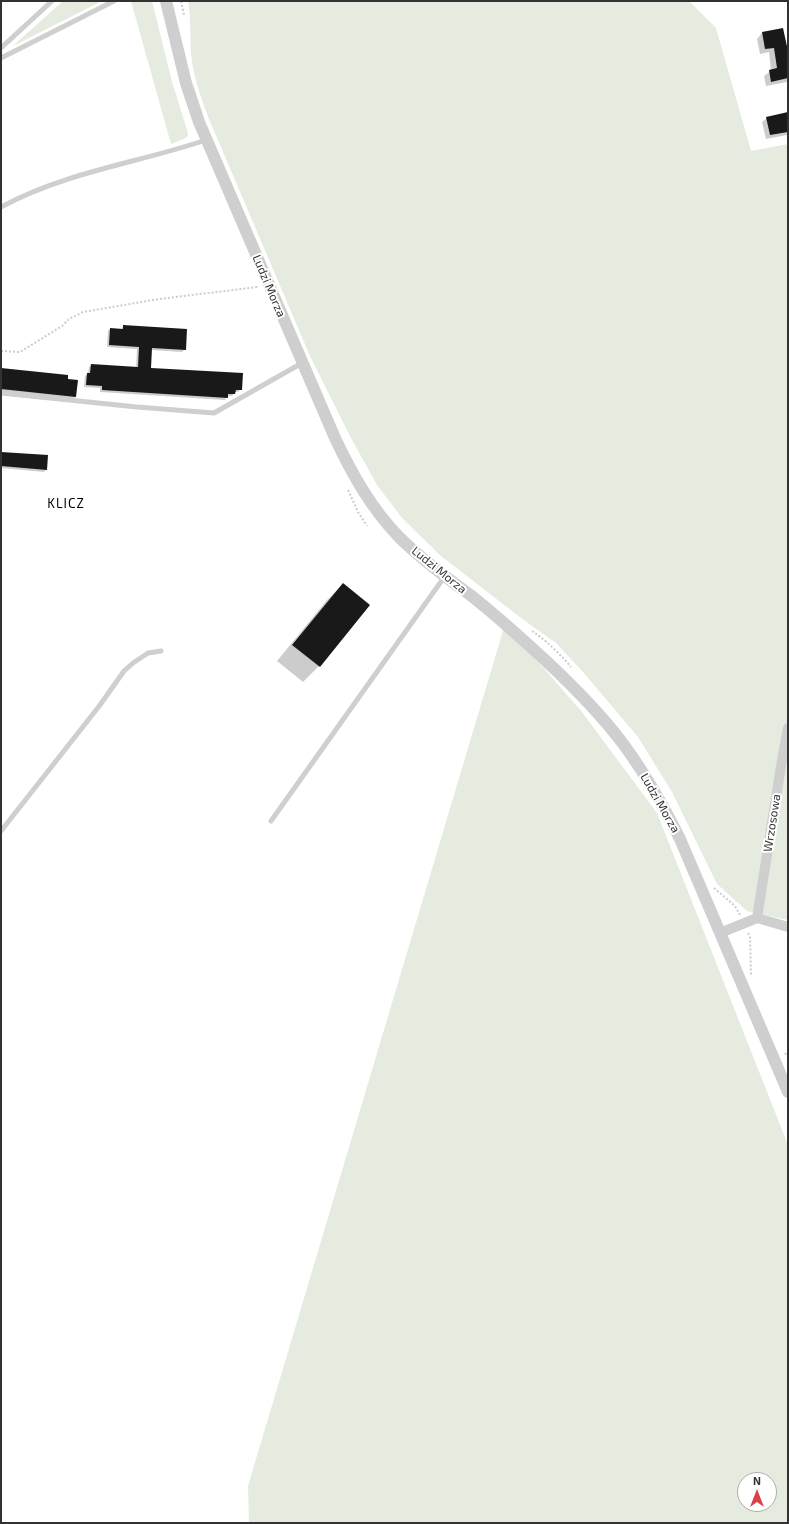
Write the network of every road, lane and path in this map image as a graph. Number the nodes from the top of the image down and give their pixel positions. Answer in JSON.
{"nodes":[{"id":1,"x":52,"y":1,"type":"edge"},
{"id":2,"x":114,"y":1,"type":"edge"},
{"id":3,"x":166,"y":1,"type":"edge"},
{"id":4,"x":181,"y":1,"type":"edge"},
{"id":5,"x":184,"y":16,"type":"dead end"},
{"id":6,"x":1,"y":48,"type":"edge"},
{"id":7,"x":1,"y":58,"type":"edge"},
{"id":8,"x":206,"y":140,"type":"junction"},
{"id":9,"x":1,"y":207,"type":"edge"},
{"id":10,"x":268,"y":285,"type":"junction"},
{"id":11,"x":1,"y":351,"type":"edge"},
{"id":12,"x":302,"y":363,"type":"junction"},
{"id":13,"x":1,"y":393,"type":"edge"},
{"id":14,"x":445,"y":576,"type":"junction"},
{"id":15,"x":530,"y":630,"type":"dead end"},
{"id":16,"x":161,"y":650,"type":"dead end"},
{"id":17,"x":572,"y":668,"type":"dead end"},
{"id":18,"x":788,"y":728,"type":"edge"},
{"id":19,"x":271,"y":821,"type":"dead end"},
{"id":20,"x":1,"y":831,"type":"edge"},
{"id":21,"x":711,"y":883,"type":"dead end"},
{"id":22,"x":757,"y":918,"type":"junction"},
{"id":23,"x":744,"y":923,"type":"junction"},
{"id":24,"x":788,"y":927,"type":"edge"},
{"id":25,"x":720,"y":933,"type":"junction"},
{"id":26,"x":751,"y":982,"type":"dead end"},
{"id":27,"x":782,"y":1048,"type":"dead end"},
{"id":28,"x":788,"y":1057,"type":"edge"},
{"id":29,"x":788,"y":1092,"type":"edge"}],
"edges":[{"from":1,"to":6,"type":"lane"},
{"from":2,"to":7,"type":"lane"},
{"from":3,"to":8,"type":"street","name":"Ludzi Morza"},
{"from":4,"to":5,"type":"path"},
{"from":8,"to":9,"type":"lane"},
{"from":8,"to":10,"type":"street","name":"Ludzi Morza"},
{"from":10,"to":11,"type":"path"},
{"from":10,"to":12,"type":"street","name":"Ludzi Morza"},
{"from":12,"to":13,"type":"lane"},
{"from":12,"to":14,"type":"street","name":"Ludzi Morza"},
{"from":14,"to":19,"type":"lane"},
{"from":14,"to":25,"type":"street","name":"Ludzi Morza"},
{"from":15,"to":17,"type":"path"},
{"from":16,"to":20,"type":"lane"},
{"from":18,"to":22,"type":"street","name":"Wrzosowa"},
{"from":21,"to":23,"type":"path"},
{"from":22,"to":23,"type":"street"},
{"from":22,"to":24,"type":"street"},
{"from":23,"to":25,"type":"street"},
{"from":23,"to":26,"type":"path"},
{"from":25,"to":29,"type":"street","name":"Ludzi Morza"},
{"from":27,"to":28,"type":"path"}]}
